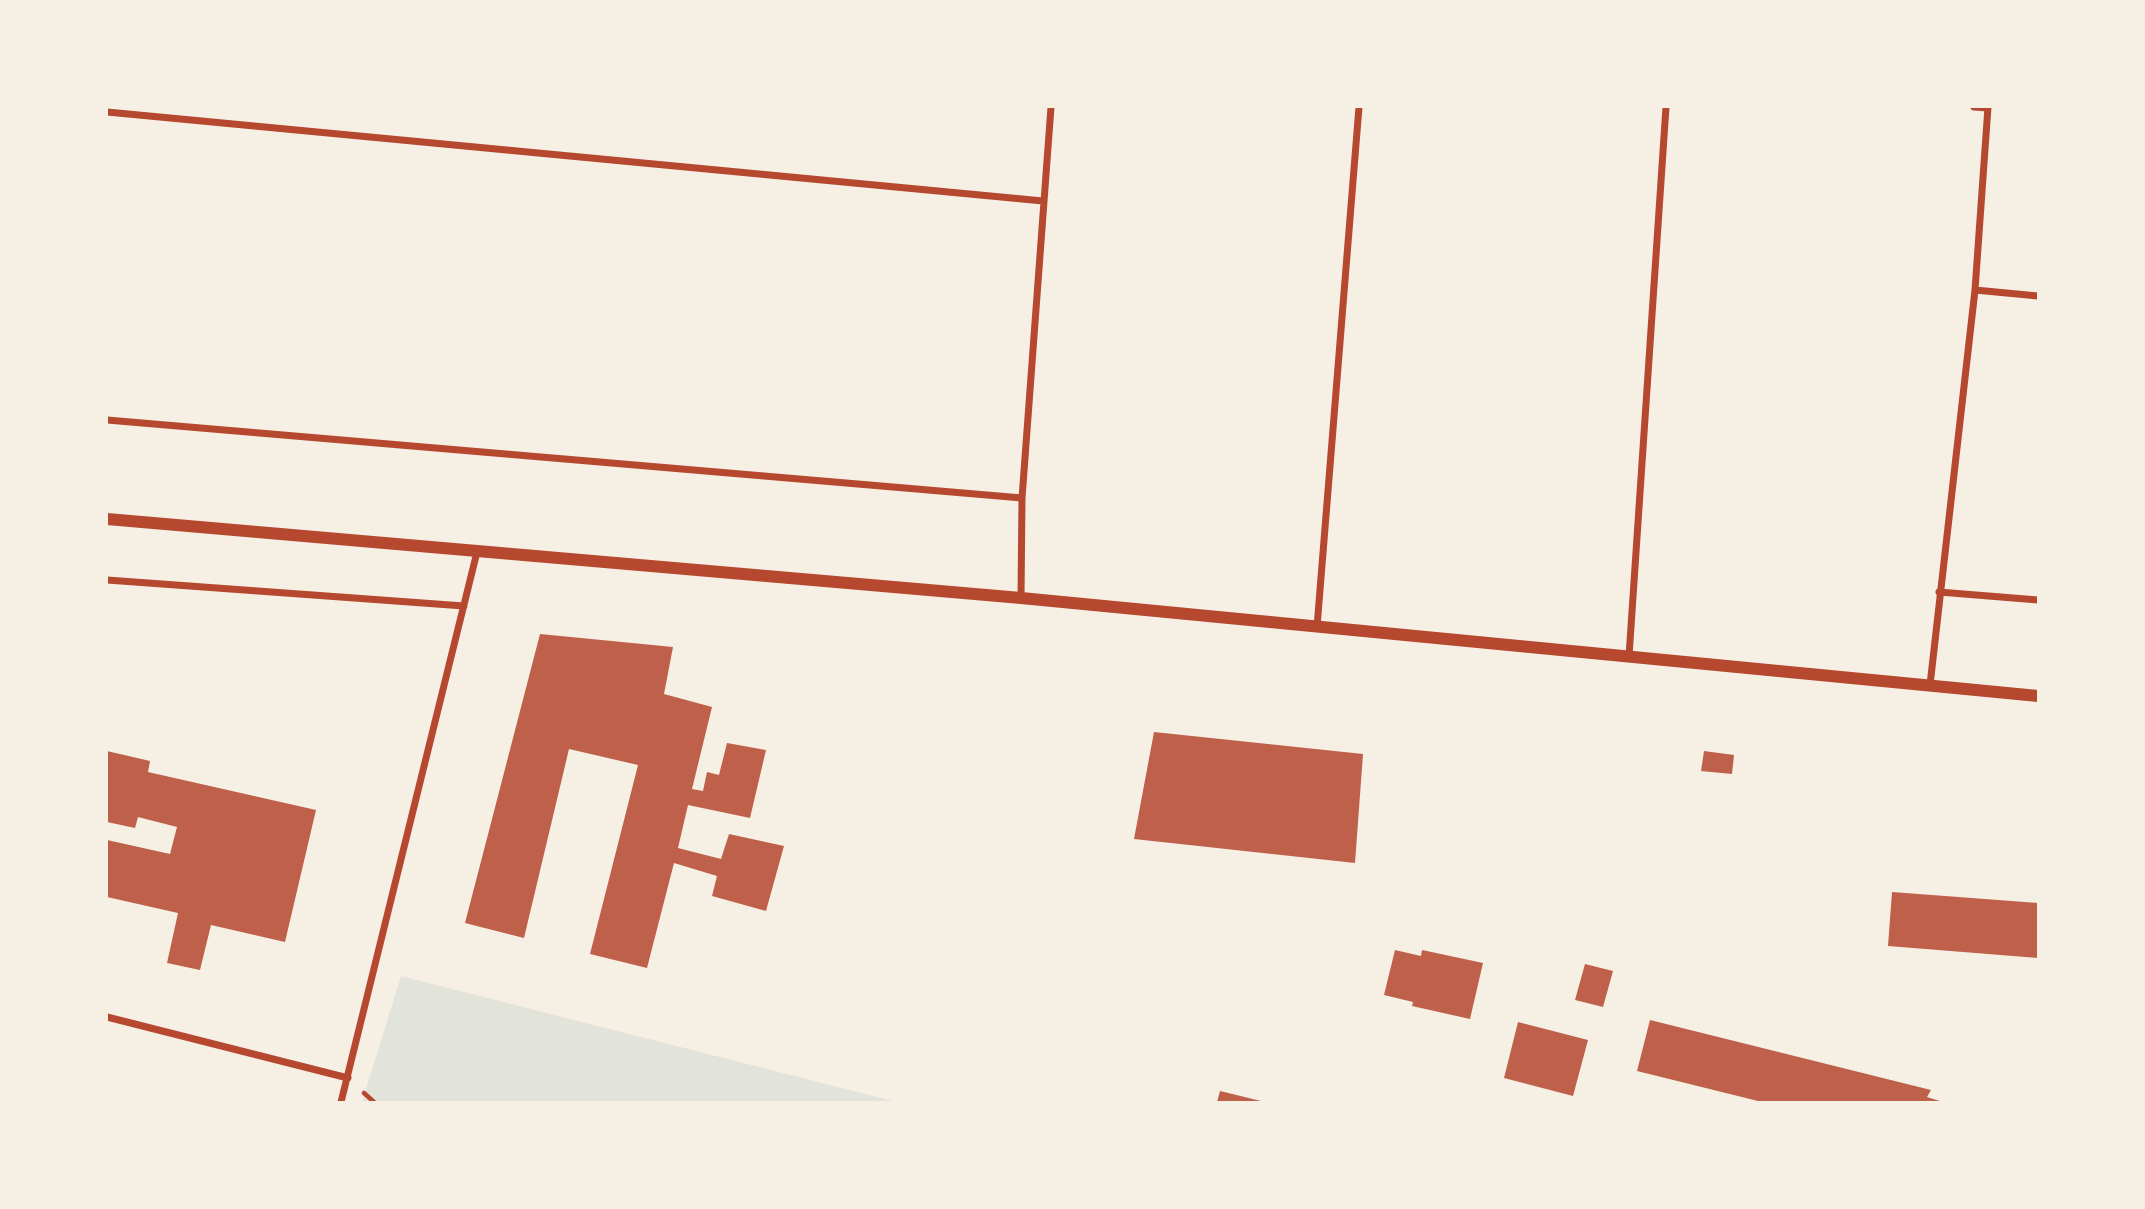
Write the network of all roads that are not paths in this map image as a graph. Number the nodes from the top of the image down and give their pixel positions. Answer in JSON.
{"nodes":[{"id":1,"x":1051,"y":107,"type":"edge"},
{"id":2,"x":1359,"y":107,"type":"edge"},
{"id":3,"x":1667,"y":107,"type":"edge"},
{"id":4,"x":1974,"y":107,"type":"edge"},
{"id":5,"x":1988,"y":107,"type":"edge"},
{"id":6,"x":107,"y":112,"type":"edge"},
{"id":7,"x":1043,"y":201,"type":"junction"},
{"id":8,"x":1975,"y":290,"type":"junction"},
{"id":9,"x":2038,"y":296,"type":"edge"},
{"id":10,"x":107,"y":420,"type":"edge"},
{"id":11,"x":1023,"y":498,"type":"junction"},
{"id":12,"x":107,"y":519,"type":"edge"},
{"id":13,"x":477,"y":552,"type":"junction"},
{"id":14,"x":107,"y":580,"type":"edge"},
{"id":15,"x":1939,"y":592,"type":"junction"},
{"id":16,"x":1021,"y":598,"type":"junction"},
{"id":17,"x":2038,"y":600,"type":"edge"},
{"id":18,"x":464,"y":606,"type":"junction"},
{"id":19,"x":1317,"y":627,"type":"junction"},
{"id":20,"x":1629,"y":656,"type":"junction"},
{"id":21,"x":1930,"y":685,"type":"junction"},
{"id":22,"x":2038,"y":696,"type":"edge"},
{"id":23,"x":107,"y":1017,"type":"edge"},
{"id":24,"x":348,"y":1078,"type":"junction"},
{"id":25,"x":341,"y":1102,"type":"edge"}],
"edges":[{"from":1,"to":7,"type":"street"},
{"from":2,"to":19,"type":"street"},
{"from":3,"to":20,"type":"street"},
{"from":4,"to":5,"type":"street"},
{"from":5,"to":8,"type":"street"},
{"from":6,"to":7,"type":"street"},
{"from":7,"to":11,"type":"street"},
{"from":8,"to":9,"type":"street"},
{"from":8,"to":15,"type":"street"},
{"from":10,"to":11,"type":"street"},
{"from":11,"to":16,"type":"street"},
{"from":12,"to":13,"type":"street"},
{"from":13,"to":16,"type":"street"},
{"from":13,"to":18,"type":"street"},
{"from":14,"to":18,"type":"street"},
{"from":15,"to":17,"type":"street"},
{"from":15,"to":21,"type":"street"},
{"from":16,"to":19,"type":"street"},
{"from":18,"to":24,"type":"street"},
{"from":19,"to":20,"type":"street"},
{"from":20,"to":21,"type":"street"},
{"from":21,"to":22,"type":"street"},
{"from":23,"to":24,"type":"street"},
{"from":24,"to":25,"type":"street"}]}
